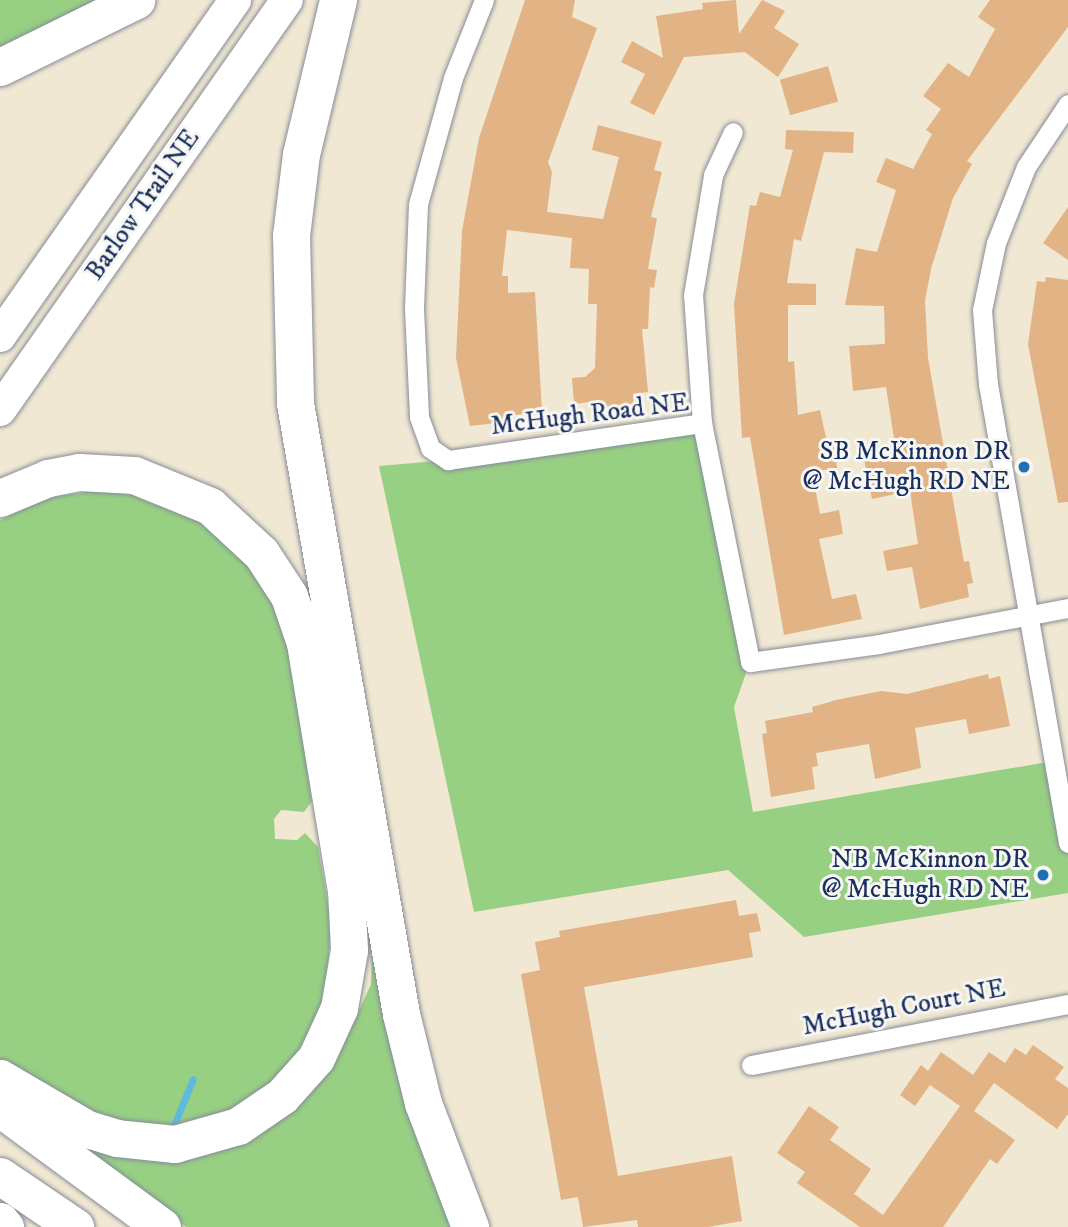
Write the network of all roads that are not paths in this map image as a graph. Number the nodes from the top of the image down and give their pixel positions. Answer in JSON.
{"nodes":[{"id":1,"x":136,"y":0,"type":"edge"},
{"id":2,"x":234,"y":0,"type":"edge"},
{"id":3,"x":287,"y":0,"type":"edge"},
{"id":4,"x":338,"y":0,"type":"edge"},
{"id":5,"x":484,"y":0,"type":"edge"},
{"id":6,"x":0,"y":67,"type":"edge"},
{"id":7,"x":1068,"y":104,"type":"edge"},
{"id":8,"x":733,"y":132,"type":"dead end"},
{"id":9,"x":0,"y":336,"type":"edge"},
{"id":10,"x":0,"y":410,"type":"edge"},
{"id":11,"x":702,"y":423,"type":"junction"},
{"id":12,"x":0,"y":498,"type":"edge"},
{"id":13,"x":1068,"y":608,"type":"edge"},
{"id":14,"x":1028,"y":615,"type":"junction"},
{"id":15,"x":1068,"y":843,"type":"edge"},
{"id":16,"x":1068,"y":1004,"type":"edge"},
{"id":17,"x":751,"y":1065,"type":"dead end"},
{"id":18,"x":0,"y":1078,"type":"edge"},
{"id":19,"x":0,"y":1108,"type":"edge"},
{"id":20,"x":0,"y":1176,"type":"edge"},
{"id":21,"x":0,"y":1222,"type":"edge"},
{"id":22,"x":5,"y":1227,"type":"edge"},
{"id":23,"x":75,"y":1227,"type":"edge"},
{"id":24,"x":162,"y":1227,"type":"edge"},
{"id":25,"x":470,"y":1227,"type":"edge"}],
"edges":[{"from":1,"to":6,"type":"highway"},
{"from":2,"to":9,"type":"main road","name":"Barlow Trail NE"},
{"from":3,"to":10,"type":"main road","name":"Barlow Trail NE"},
{"from":4,"to":25,"type":"highway"},
{"from":5,"to":11,"type":"street","name":"McHugh Road NE"},
{"from":7,"to":14,"type":"street"},
{"from":8,"to":11,"type":"street"},
{"from":11,"to":14,"type":"street","name":"McHugh Road NE"},
{"from":12,"to":18,"type":"highway"},
{"from":13,"to":14,"type":"street","name":"McHugh Road NE"},
{"from":14,"to":15,"type":"street"},
{"from":16,"to":17,"type":"street","name":"McHugh Court NE"},
{"from":19,"to":24,"type":"highway"},
{"from":20,"to":23,"type":"highway"},
{"from":21,"to":22,"type":"highway"}]}
